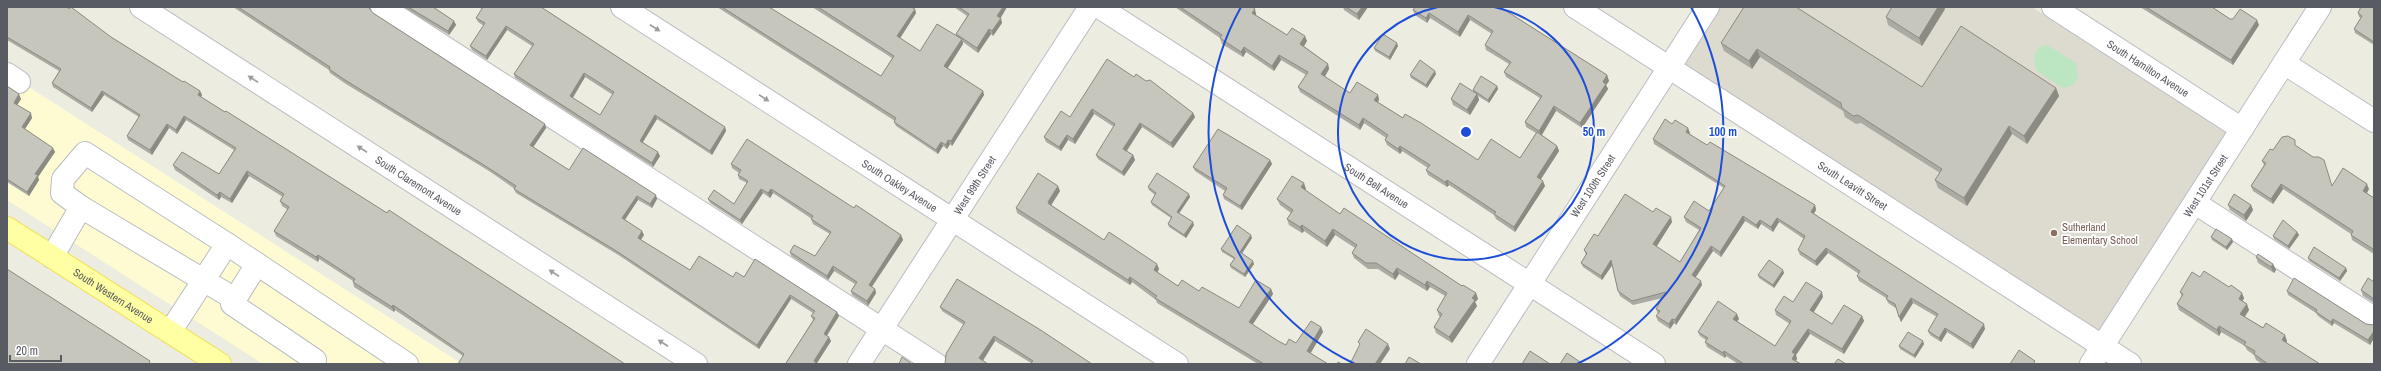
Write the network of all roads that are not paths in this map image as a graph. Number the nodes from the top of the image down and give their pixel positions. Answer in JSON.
{"nodes":[{"id":1,"x":141,"y":7,"type":"edge"},
{"id":2,"x":382,"y":7,"type":"edge"},
{"id":3,"x":622,"y":7,"type":"edge"},
{"id":4,"x":1090,"y":7,"type":"edge"},
{"id":5,"x":1099,"y":7,"type":"edge"},
{"id":6,"x":1575,"y":7,"type":"edge"},
{"id":7,"x":1708,"y":7,"type":"edge"},
{"id":8,"x":2053,"y":7,"type":"edge"},
{"id":9,"x":2320,"y":7,"type":"edge"},
{"id":10,"x":2284,"y":63,"type":"junction"},
{"id":11,"x":1669,"y":67,"type":"junction"},
{"id":12,"x":2374,"y":121,"type":"edge"},
{"id":13,"x":2242,"y":129,"type":"junction"},
{"id":14,"x":2195,"y":203,"type":"junction"},
{"id":15,"x":81,"y":207,"type":"junction"},
{"id":16,"x":952,"y":219,"type":"junction"},
{"id":17,"x":7,"y":228,"type":"edge"},
{"id":18,"x":227,"y":244,"type":"junction"},
{"id":19,"x":52,"y":257,"type":"junction"},
{"id":20,"x":257,"y":264,"type":"junction"},
{"id":21,"x":203,"y":280,"type":"junction"},
{"id":22,"x":1530,"y":284,"type":"junction"},
{"id":23,"x":235,"y":299,"type":"junction"},
{"id":24,"x":2374,"y":318,"type":"edge"},
{"id":25,"x":882,"y":329,"type":"junction"},
{"id":26,"x":170,"y":332,"type":"junction"},
{"id":27,"x":2097,"y":355,"type":"edge"},
{"id":28,"x":316,"y":362,"type":"edge"},
{"id":29,"x":220,"y":364,"type":"edge"},
{"id":30,"x":406,"y":364,"type":"edge"},
{"id":31,"x":696,"y":364,"type":"edge"},
{"id":32,"x":860,"y":364,"type":"edge"},
{"id":33,"x":936,"y":364,"type":"edge"},
{"id":34,"x":1177,"y":364,"type":"edge"},
{"id":35,"x":1478,"y":364,"type":"edge"},
{"id":36,"x":1654,"y":364,"type":"edge"},
{"id":37,"x":2130,"y":364,"type":"edge"}],
"edges":[{"from":31,"to":1,"type":"street","name":"South Claremont Avenue","one_way":true},
{"from":2,"to":25,"type":"street"},
{"from":3,"to":16,"type":"street","name":"South Oakley Avenue","one_way":true},
{"from":4,"to":16,"type":"street","name":"West 99th Street"},
{"from":5,"to":22,"type":"street","name":"South Bell Avenue"},
{"from":6,"to":11,"type":"street","name":"South Leavitt Street"},
{"from":7,"to":11,"type":"street","name":"West 100th Street"},
{"from":8,"to":13,"type":"street","name":"South Hamilton Avenue"},
{"from":9,"to":10,"type":"street","name":"West 101st Street"},
{"from":10,"to":12,"type":"street"},
{"from":10,"to":13,"type":"street","name":"West 101st Street"},
{"from":11,"to":22,"type":"street","name":"West 100th Street"},
{"from":11,"to":27,"type":"street","name":"South Leavitt Street"},
{"from":13,"to":14,"type":"street","name":"West 101st Street"},
{"from":14,"to":24,"type":"street"},
{"from":14,"to":27,"type":"street","name":"West 101st Street"},
{"from":15,"to":18,"type":"street"},
{"from":15,"to":19,"type":"street"},
{"from":15,"to":21,"type":"street"},
{"from":16,"to":25,"type":"street","name":"West 99th Street"},
{"from":16,"to":34,"type":"street","name":"South Oakley Avenue"},
{"from":17,"to":19,"type":"main road","name":"South Western Avenue"},
{"from":18,"to":20,"type":"street"},
{"from":18,"to":21,"type":"street"},
{"from":19,"to":26,"type":"main road","name":"South Western Avenue"},
{"from":20,"to":23,"type":"street"},
{"from":20,"to":30,"type":"street"},
{"from":21,"to":23,"type":"street"},
{"from":21,"to":26,"type":"street"},
{"from":22,"to":35,"type":"street","name":"West 100th Street"},
{"from":22,"to":36,"type":"street","name":"South Bell Avenue"},
{"from":23,"to":28,"type":"street"},
{"from":25,"to":32,"type":"street","name":"West 99th Street"},
{"from":25,"to":33,"type":"street"},
{"from":26,"to":29,"type":"main road","name":"South Western Avenue"},
{"from":27,"to":37,"type":"street","name":"South Leavitt Street"}]}
